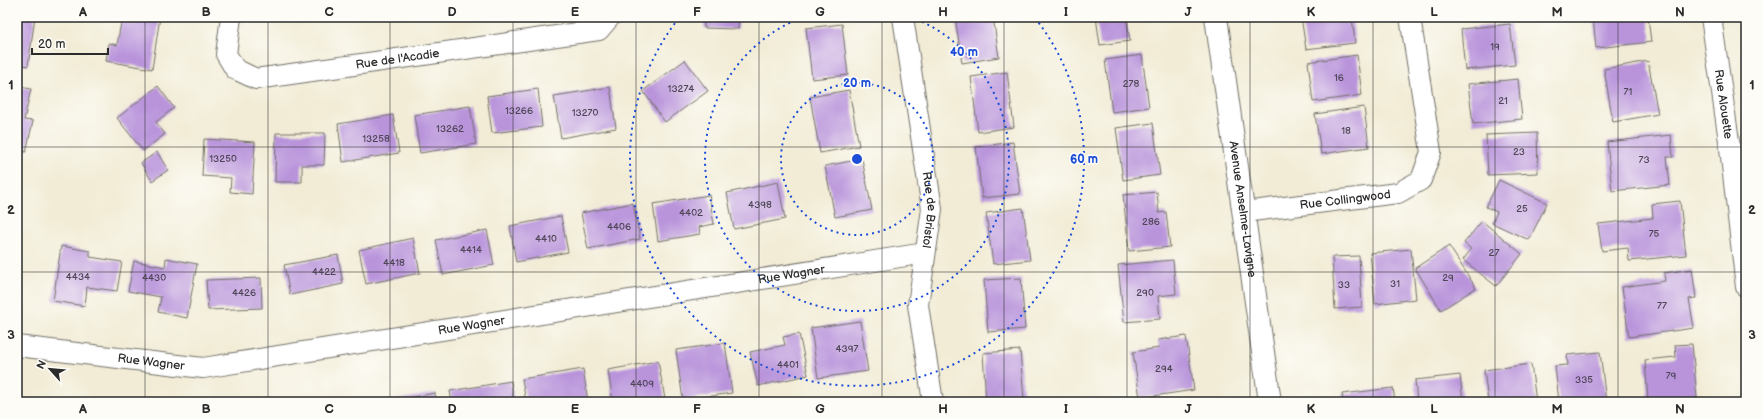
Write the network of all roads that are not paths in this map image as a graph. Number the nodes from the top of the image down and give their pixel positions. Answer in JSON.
{"nodes":[{"id":1,"x":231,"y":17,"type":"edge"},
{"id":2,"x":610,"y":17,"type":"edge"},
{"id":3,"x":903,"y":17,"type":"edge"},
{"id":4,"x":1216,"y":17,"type":"edge"},
{"id":5,"x":1410,"y":17,"type":"edge"},
{"id":6,"x":1711,"y":17,"type":"edge"},
{"id":7,"x":1738,"y":147,"type":"edge"},
{"id":8,"x":1244,"y":212,"type":"junction"},
{"id":9,"x":926,"y":253,"type":"junction"},
{"id":10,"x":1746,"y":287,"type":"edge"},
{"id":11,"x":17,"y":346,"type":"edge"},
{"id":12,"x":933,"y":402,"type":"edge"},
{"id":13,"x":1270,"y":402,"type":"edge"}],
"edges":[{"from":1,"to":2,"type":"street","name":"Rue de l'Acadie"},
{"from":3,"to":9,"type":"street","name":"Rue de Bristol"},
{"from":4,"to":8,"type":"street","name":"Avenue Anselme-Lavigne"},
{"from":5,"to":8,"type":"street","name":"Rue Collingwood"},
{"from":6,"to":7,"type":"street","name":"Rue Alouette"},
{"from":7,"to":10,"type":"street","name":"Rue Alouette"},
{"from":8,"to":13,"type":"street","name":"Avenue Anselme-Lavigne"},
{"from":9,"to":11,"type":"street","name":"Rue Wagner"},
{"from":9,"to":12,"type":"street","name":"Rue de Bristol"}]}
